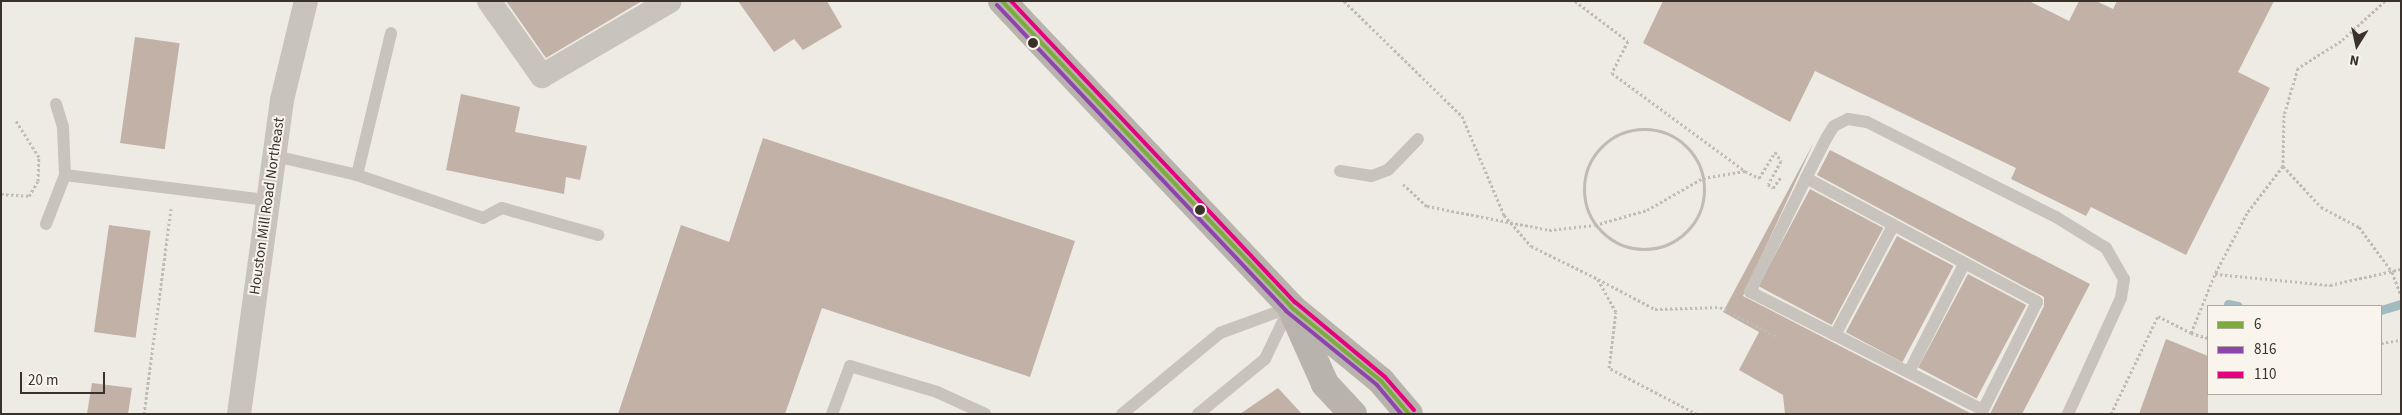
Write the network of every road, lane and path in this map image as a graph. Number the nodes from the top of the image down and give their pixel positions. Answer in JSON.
{"nodes":[{"id":1,"x":306,"y":1,"type":"edge"},
{"id":2,"x":489,"y":1,"type":"edge"},
{"id":3,"x":670,"y":1,"type":"edge"},
{"id":4,"x":1002,"y":1,"type":"edge"},
{"id":5,"x":1344,"y":1,"type":"edge"},
{"id":6,"x":1575,"y":1,"type":"edge"},
{"id":7,"x":2385,"y":1,"type":"edge"},
{"id":8,"x":391,"y":33,"type":"dead end"},
{"id":9,"x":56,"y":104,"type":"dead end"},
{"id":10,"x":16,"y":121,"type":"dead end"},
{"id":11,"x":1418,"y":139,"type":"dead end"},
{"id":12,"x":275,"y":156,"type":"junction"},
{"id":13,"x":1812,"y":166,"type":"junction"},
{"id":14,"x":2283,"y":166,"type":"junction"},
{"id":15,"x":1388,"y":170,"type":"junction"},
{"id":16,"x":1340,"y":171,"type":"dead end"},
{"id":17,"x":1745,"y":171,"type":"junction"},
{"id":18,"x":357,"y":174,"type":"junction"},
{"id":19,"x":65,"y":175,"type":"junction"},
{"id":20,"x":1703,"y":178,"type":"junction"},
{"id":21,"x":1806,"y":178,"type":"junction"},
{"id":22,"x":1,"y":194,"type":"edge"},
{"id":23,"x":267,"y":200,"type":"junction"},
{"id":24,"x":171,"y":208,"type":"dead end"},
{"id":25,"x":46,"y":224,"type":"dead end"},
{"id":26,"x":1513,"y":225,"type":"junction"},
{"id":27,"x":1595,"y":225,"type":"junction"},
{"id":28,"x":1893,"y":226,"type":"junction"},
{"id":29,"x":598,"y":235,"type":"dead end"},
{"id":30,"x":1964,"y":264,"type":"junction"},
{"id":31,"x":2401,"y":269,"type":"edge"},
{"id":32,"x":2392,"y":272,"type":"junction"},
{"id":33,"x":2216,"y":274,"type":"junction"},
{"id":34,"x":1598,"y":279,"type":"junction"},
{"id":35,"x":2401,"y":295,"type":"edge"},
{"id":36,"x":1291,"y":306,"type":"junction"},
{"id":37,"x":2191,"y":333,"type":"junction"},
{"id":38,"x":1835,"y":335,"type":"junction"},
{"id":39,"x":1776,"y":336,"type":"dead end"},
{"id":40,"x":2207,"y":338,"type":"edge"},
{"id":41,"x":2401,"y":340,"type":"edge"},
{"id":42,"x":2382,"y":344,"type":"edge"},
{"id":43,"x":1909,"y":372,"type":"junction"},
{"id":44,"x":144,"y":414,"type":"edge"},
{"id":45,"x":239,"y":414,"type":"edge"},
{"id":46,"x":832,"y":414,"type":"edge"},
{"id":47,"x":985,"y":414,"type":"edge"},
{"id":48,"x":1122,"y":414,"type":"edge"},
{"id":49,"x":1198,"y":414,"type":"edge"},
{"id":50,"x":1353,"y":414,"type":"edge"},
{"id":51,"x":1409,"y":414,"type":"edge"},
{"id":52,"x":1697,"y":414,"type":"edge"},
{"id":53,"x":2068,"y":414,"type":"edge"},
{"id":54,"x":2111,"y":414,"type":"edge"}],
"edges":[{"from":1,"to":12,"type":"street","name":"Houston Mill Road Northeast"},
{"from":2,"to":3,"type":"street"},
{"from":4,"to":36,"type":"main road"},
{"from":5,"to":26,"type":"path"},
{"from":6,"to":17,"type":"path"},
{"from":7,"to":14,"type":"path"},
{"from":8,"to":18,"type":"lane"},
{"from":9,"to":19,"type":"lane"},
{"from":10,"to":22,"type":"path"},
{"from":11,"to":15,"type":"lane"},
{"from":12,"to":18,"type":"lane"},
{"from":12,"to":23,"type":"street","name":"Houston Mill Road Northeast"},
{"from":13,"to":17,"type":"path"},
{"from":13,"to":21,"type":"lane"},
{"from":13,"to":53,"type":"lane"},
{"from":14,"to":32,"type":"path"},
{"from":14,"to":33,"type":"path"},
{"from":15,"to":16,"type":"lane"},
{"from":15,"to":26,"type":"path"},
{"from":17,"to":20,"type":"path"},
{"from":18,"to":29,"type":"lane"},
{"from":19,"to":23,"type":"lane"},
{"from":19,"to":25,"type":"lane"},
{"from":20,"to":27,"type":"path"},
{"from":20,"to":27,"type":"path"},
{"from":20,"to":27,"type":"path"},
{"from":21,"to":28,"type":"lane"},
{"from":21,"to":38,"type":"lane"},
{"from":23,"to":45,"type":"street","name":"Houston Mill Road Northeast"},
{"from":24,"to":44,"type":"path"},
{"from":26,"to":27,"type":"path"},
{"from":26,"to":34,"type":"path"},
{"from":28,"to":30,"type":"lane"},
{"from":28,"to":38,"type":"lane"},
{"from":30,"to":43,"type":"lane"},
{"from":30,"to":43,"type":"lane"},
{"from":31,"to":32,"type":"path"},
{"from":32,"to":33,"type":"path"},
{"from":32,"to":35,"type":"path"},
{"from":33,"to":37,"type":"path"},
{"from":34,"to":39,"type":"path"},
{"from":34,"to":52,"type":"path"},
{"from":36,"to":48,"type":"lane"},
{"from":36,"to":49,"type":"lane"},
{"from":36,"to":50,"type":"main road"},
{"from":36,"to":51,"type":"main road"},
{"from":37,"to":40,"type":"path"},
{"from":37,"to":54,"type":"path"},
{"from":38,"to":43,"type":"lane"},
{"from":41,"to":42,"type":"path"},
{"from":46,"to":47,"type":"lane"}]}
